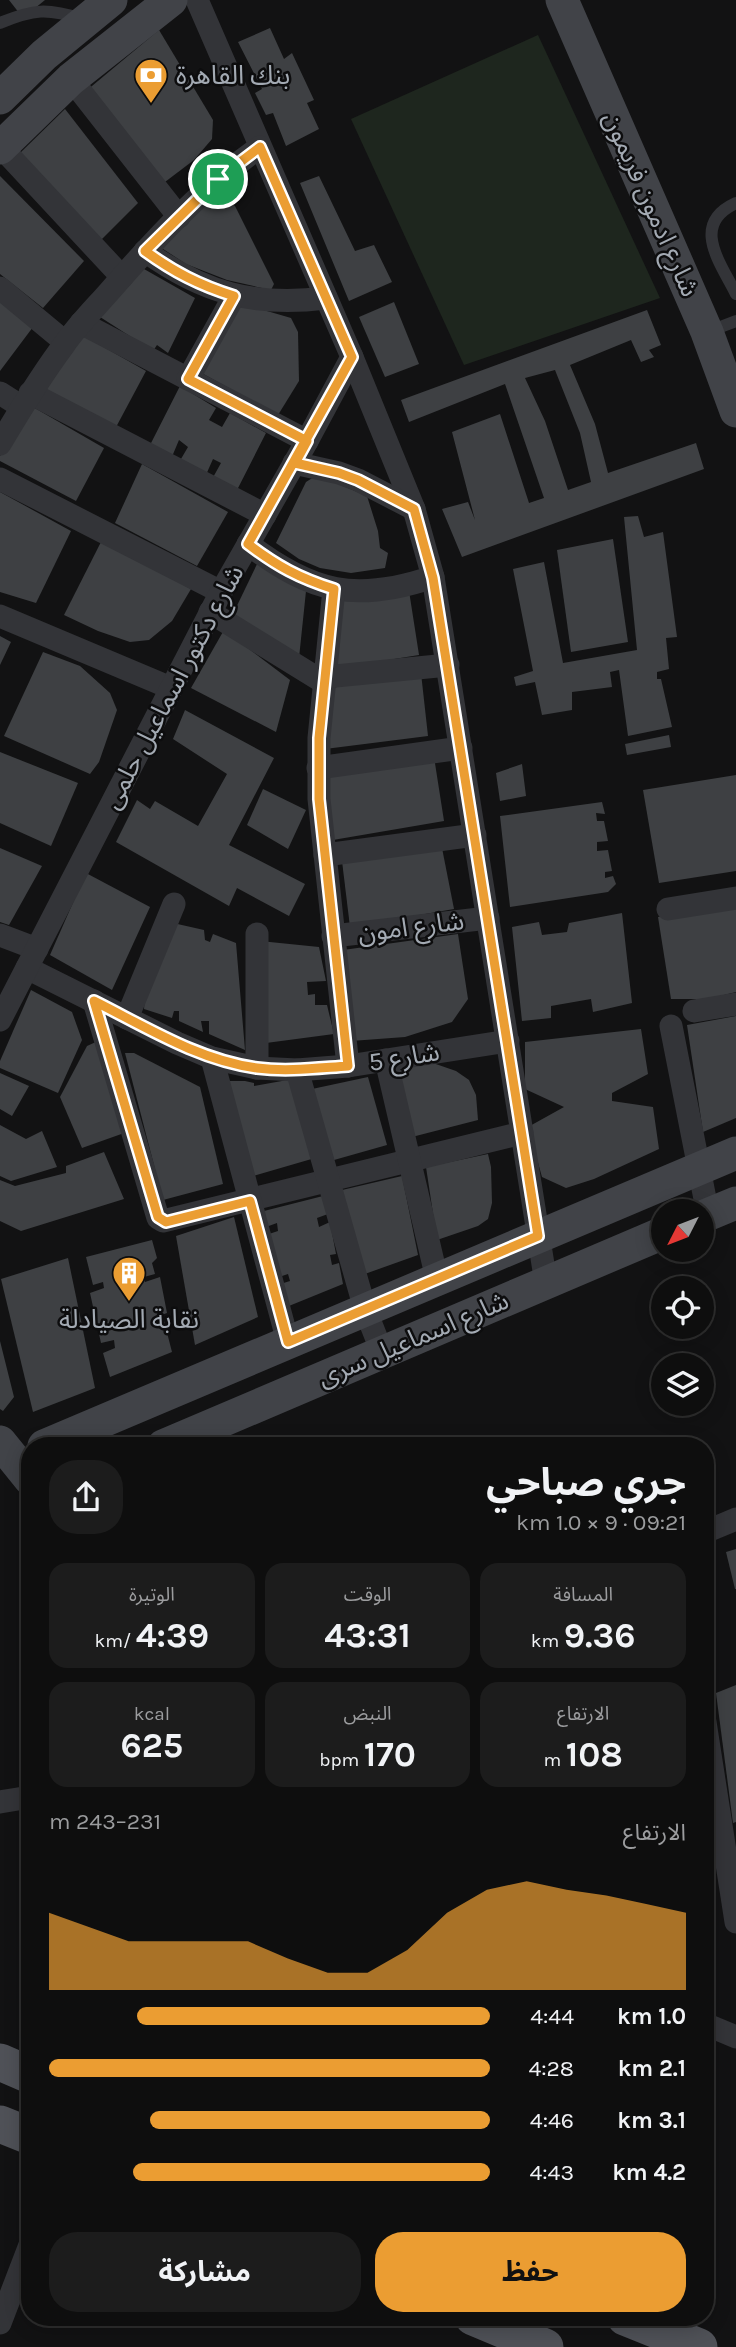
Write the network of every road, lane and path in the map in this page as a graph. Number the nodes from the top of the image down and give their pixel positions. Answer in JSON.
{"nodes":[{"id":1,"x":111,"y":0,"type":"edge"},
{"id":2,"x":171,"y":0,"type":"edge"},
{"id":3,"x":197,"y":0,"type":"edge"},
{"id":4,"x":562,"y":0,"type":"edge"},
{"id":5,"x":85,"y":21,"type":"junction"},
{"id":6,"x":0,"y":23,"type":"edge"},
{"id":7,"x":71,"y":79,"type":"junction"},
{"id":8,"x":0,"y":97,"type":"edge"},
{"id":9,"x":260,"y":147,"type":"junction"},
{"id":10,"x":0,"y":148,"type":"edge"},
{"id":11,"x":736,"y":203,"type":"edge"},
{"id":12,"x":179,"y":217,"type":"junction"},
{"id":13,"x":145,"y":251,"type":"junction"},
{"id":14,"x":122,"y":277,"type":"junction"},
{"id":15,"x":0,"y":288,"type":"edge"},
{"id":16,"x":736,"y":294,"type":"edge"},
{"id":17,"x":234,"y":296,"type":"junction"},
{"id":18,"x":326,"y":298,"type":"junction"},
{"id":19,"x":82,"y":323,"type":"junction"},
{"id":20,"x":65,"y":342,"type":"junction"},
{"id":21,"x":721,"y":342,"type":"edge"},
{"id":22,"x":352,"y":357,"type":"junction"},
{"id":23,"x":188,"y":379,"type":"junction"},
{"id":24,"x":0,"y":393,"type":"edge"},
{"id":25,"x":26,"y":400,"type":"junction"},
{"id":26,"x":736,"y":411,"type":"edge"},
{"id":27,"x":307,"y":441,"type":"junction"},
{"id":28,"x":0,"y":444,"type":"edge"},
{"id":29,"x":295,"y":463,"type":"junction"},
{"id":30,"x":0,"y":479,"type":"edge"},
{"id":31,"x":414,"y":509,"type":"junction"},
{"id":32,"x":265,"y":515,"type":"junction"},
{"id":33,"x":248,"y":544,"type":"junction"},
{"id":34,"x":433,"y":578,"type":"junction"},
{"id":35,"x":334,"y":589,"type":"junction"},
{"id":36,"x":221,"y":592,"type":"junction"},
{"id":37,"x":210,"y":612,"type":"junction"},
{"id":38,"x":0,"y":616,"type":"edge"},
{"id":39,"x":448,"y":665,"type":"junction"},
{"id":40,"x":325,"y":680,"type":"junction"},
{"id":41,"x":171,"y":688,"type":"junction"},
{"id":42,"x":461,"y":748,"type":"junction"},
{"id":43,"x":318,"y":768,"type":"junction"},
{"id":44,"x":475,"y":835,"type":"junction"},
{"id":45,"x":325,"y":855,"type":"junction"},
{"id":46,"x":736,"y":898,"type":"edge"},
{"id":47,"x":174,"y":904,"type":"dead end"},
{"id":48,"x":668,"y":909,"type":"dead end"},
{"id":49,"x":488,"y":918,"type":"junction"},
{"id":50,"x":257,"y":934,"type":"dead end"},
{"id":51,"x":0,"y":935,"type":"edge"},
{"id":52,"x":333,"y":936,"type":"junction"},
{"id":53,"x":32,"y":959,"type":"junction"},
{"id":54,"x":94,"y":1001,"type":"junction"},
{"id":55,"x":736,"y":1004,"type":"edge"},
{"id":56,"x":694,"y":1011,"type":"dead end"},
{"id":57,"x":127,"y":1018,"type":"junction"},
{"id":58,"x":0,"y":1020,"type":"edge"},
{"id":59,"x":671,"y":1026,"type":"dead end"},
{"id":60,"x":508,"y":1041,"type":"junction"},
{"id":61,"x":212,"y":1058,"type":"junction"},
{"id":62,"x":386,"y":1060,"type":"junction"},
{"id":63,"x":348,"y":1066,"type":"junction"},
{"id":64,"x":257,"y":1068,"type":"junction"},
{"id":65,"x":297,"y":1070,"type":"junction"},
{"id":66,"x":522,"y":1133,"type":"junction"},
{"id":67,"x":736,"y":1153,"type":"edge"},
{"id":68,"x":409,"y":1161,"type":"junction"},
{"id":69,"x":699,"y":1168,"type":"junction"},
{"id":70,"x":329,"y":1181,"type":"junction"},
{"id":71,"x":250,"y":1201,"type":"junction"},
{"id":72,"x":715,"y":1211,"type":"edge"},
{"id":73,"x":538,"y":1236,"type":"junction"},
{"id":74,"x":651,"y":1238,"type":"edge"},
{"id":75,"x":437,"y":1279,"type":"junction"},
{"id":76,"x":546,"y":1283,"type":"junction"},
{"id":77,"x":365,"y":1309,"type":"junction"},
{"id":78,"x":288,"y":1342,"type":"junction"},
{"id":79,"x":382,"y":1352,"type":"junction"},
{"id":80,"x":200,"y":1378,"type":"junction"},
{"id":81,"x":218,"y":1422,"type":"junction"},
{"id":82,"x":69,"y":1437,"type":"edge"},
{"id":83,"x":184,"y":1437,"type":"edge"},
{"id":84,"x":736,"y":1519,"type":"edge"},
{"id":85,"x":714,"y":1528,"type":"edge"},
{"id":86,"x":714,"y":1780,"type":"edge"},
{"id":87,"x":21,"y":1798,"type":"edge"},
{"id":88,"x":0,"y":1802,"type":"edge"},
{"id":89,"x":736,"y":1922,"type":"edge"},
{"id":90,"x":714,"y":2028,"type":"edge"},
{"id":91,"x":736,"y":2037,"type":"edge"},
{"id":92,"x":0,"y":2062,"type":"edge"},
{"id":93,"x":21,"y":2070,"type":"edge"},
{"id":94,"x":0,"y":2124,"type":"edge"},
{"id":95,"x":21,"y":2132,"type":"edge"},
{"id":96,"x":21,"y":2268,"type":"edge"},
{"id":97,"x":0,"y":2323,"type":"edge"},
{"id":98,"x":495,"y":2326,"type":"edge"},
{"id":99,"x":647,"y":2326,"type":"edge"},
{"id":100,"x":545,"y":2347,"type":"edge"},
{"id":101,"x":699,"y":2347,"type":"edge"}],
"edges":[{"from":1,"to":5,"type":"street"},
{"from":2,"to":7,"type":"street"},
{"from":3,"to":9,"type":"street"},
{"from":4,"to":21,"type":"street","name":"شارع ادمون فريمون"},
{"from":5,"to":6,"type":"lane"},
{"from":5,"to":8,"type":"street"},
{"from":7,"to":10,"type":"street"},
{"from":7,"to":12,"type":"street"},
{"from":9,"to":12,"type":"street"},
{"from":9,"to":18,"type":"street"},
{"from":10,"to":14,"type":"street"},
{"from":11,"to":16,"type":"lane"},
{"from":12,"to":13,"type":"street"},
{"from":13,"to":14,"type":"street"},
{"from":13,"to":17,"type":"street"},
{"from":14,"to":19,"type":"street"},
{"from":15,"to":20,"type":"street"},
{"from":17,"to":18,"type":"street"},
{"from":17,"to":23,"type":"street"},
{"from":18,"to":22,"type":"street"},
{"from":19,"to":20,"type":"street"},
{"from":19,"to":23,"type":"street"},
{"from":20,"to":25,"type":"street"},
{"from":21,"to":26,"type":"street","name":"شارع ادمون فريمون"},
{"from":22,"to":27,"type":"street","name":"شارع دكتور اسماعيل حلمى"},
{"from":22,"to":31,"type":"street"},
{"from":23,"to":27,"type":"street"},
{"from":24,"to":25,"type":"street"},
{"from":25,"to":28,"type":"street"},
{"from":25,"to":32,"type":"street"},
{"from":27,"to":29,"type":"street","name":"شارع دكتور اسماعيل حلمى"},
{"from":29,"to":31,"type":"street"},
{"from":29,"to":32,"type":"street","name":"شارع دكتور اسماعيل حلمى"},
{"from":30,"to":36,"type":"street"},
{"from":31,"to":34,"type":"street"},
{"from":32,"to":33,"type":"street","name":"شارع دكتور اسماعيل حلمى"},
{"from":33,"to":35,"type":"street"},
{"from":33,"to":36,"type":"street","name":"شارع دكتور اسماعيل حلمى"},
{"from":34,"to":35,"type":"street"},
{"from":34,"to":39,"type":"street"},
{"from":35,"to":40,"type":"street"},
{"from":36,"to":37,"type":"street","name":"شارع دكتور اسماعيل حلمى"},
{"from":37,"to":40,"type":"street"},
{"from":37,"to":41,"type":"street","name":"شارع دكتور اسماعيل حلمى"},
{"from":38,"to":41,"type":"street"},
{"from":39,"to":40,"type":"street"},
{"from":39,"to":42,"type":"street"},
{"from":40,"to":43,"type":"street"},
{"from":41,"to":53,"type":"street","name":"شارع دكتور اسماعيل حلمى"},
{"from":42,"to":43,"type":"street"},
{"from":42,"to":44,"type":"street"},
{"from":43,"to":45,"type":"street"},
{"from":44,"to":45,"type":"street"},
{"from":44,"to":49,"type":"street"},
{"from":45,"to":52,"type":"street"},
{"from":46,"to":48,"type":"street"},
{"from":47,"to":57,"type":"street"},
{"from":49,"to":52,"type":"street","name":"شارع امون"},
{"from":49,"to":60,"type":"street"},
{"from":50,"to":64,"type":"street"},
{"from":51,"to":53,"type":"street","name":"شارع 5"},
{"from":52,"to":63,"type":"street"},
{"from":53,"to":54,"type":"street","name":"شارع 5"},
{"from":53,"to":58,"type":"street","name":"شارع دكتور اسماعيل حلمى"},
{"from":54,"to":57,"type":"street","name":"شارع 5"},
{"from":54,"to":71,"type":"street"},
{"from":55,"to":56,"type":"street"},
{"from":57,"to":61,"type":"street","name":"شارع 5"},
{"from":59,"to":69,"type":"street"},
{"from":60,"to":62,"type":"street","name":"شارع 5"},
{"from":60,"to":66,"type":"street"},
{"from":61,"to":64,"type":"street","name":"شارع 5"},
{"from":61,"to":71,"type":"street"},
{"from":62,"to":63,"type":"street","name":"شارع 5"},
{"from":62,"to":68,"type":"street"},
{"from":63,"to":65,"type":"street","name":"شارع 5"},
{"from":64,"to":65,"type":"street","name":"شارع 5"},
{"from":65,"to":70,"type":"street"},
{"from":66,"to":68,"type":"street"},
{"from":66,"to":73,"type":"street"},
{"from":67,"to":69,"type":"street","name":"شارع اسماعيل سرى"},
{"from":68,"to":70,"type":"street"},
{"from":68,"to":75,"type":"street"},
{"from":69,"to":72,"type":"street"},
{"from":69,"to":73,"type":"street","name":"شارع اسماعيل سرى"},
{"from":70,"to":71,"type":"street"},
{"from":70,"to":77,"type":"street"},
{"from":71,"to":78,"type":"street"},
{"from":73,"to":75,"type":"street","name":"شارع اسماعيل سرى"},
{"from":73,"to":76,"type":"street"},
{"from":74,"to":76,"type":"street","name":"شارع اسماعيل سرى"},
{"from":75,"to":77,"type":"street","name":"شارع اسماعيل سرى"},
{"from":76,"to":79,"type":"street","name":"شارع اسماعيل سرى"},
{"from":77,"to":78,"type":"street","name":"شارع اسماعيل سرى"},
{"from":77,"to":79,"type":"street"},
{"from":78,"to":80,"type":"street","name":"شارع اسماعيل سرى"},
{"from":79,"to":81,"type":"street","name":"شارع اسماعيل سرى"},
{"from":80,"to":81,"type":"street"},
{"from":80,"to":82,"type":"street","name":"شارع اسماعيل سرى"},
{"from":81,"to":83,"type":"street","name":"شارع اسماعيل سرى"},
{"from":84,"to":85,"type":"street"},
{"from":86,"to":89,"type":"street"},
{"from":87,"to":88,"type":"street"},
{"from":90,"to":91,"type":"street"},
{"from":92,"to":93,"type":"main road"},
{"from":94,"to":95,"type":"main road"},
{"from":96,"to":97,"type":"street"},
{"from":98,"to":100,"type":"main road"},
{"from":99,"to":101,"type":"main road"}]}
